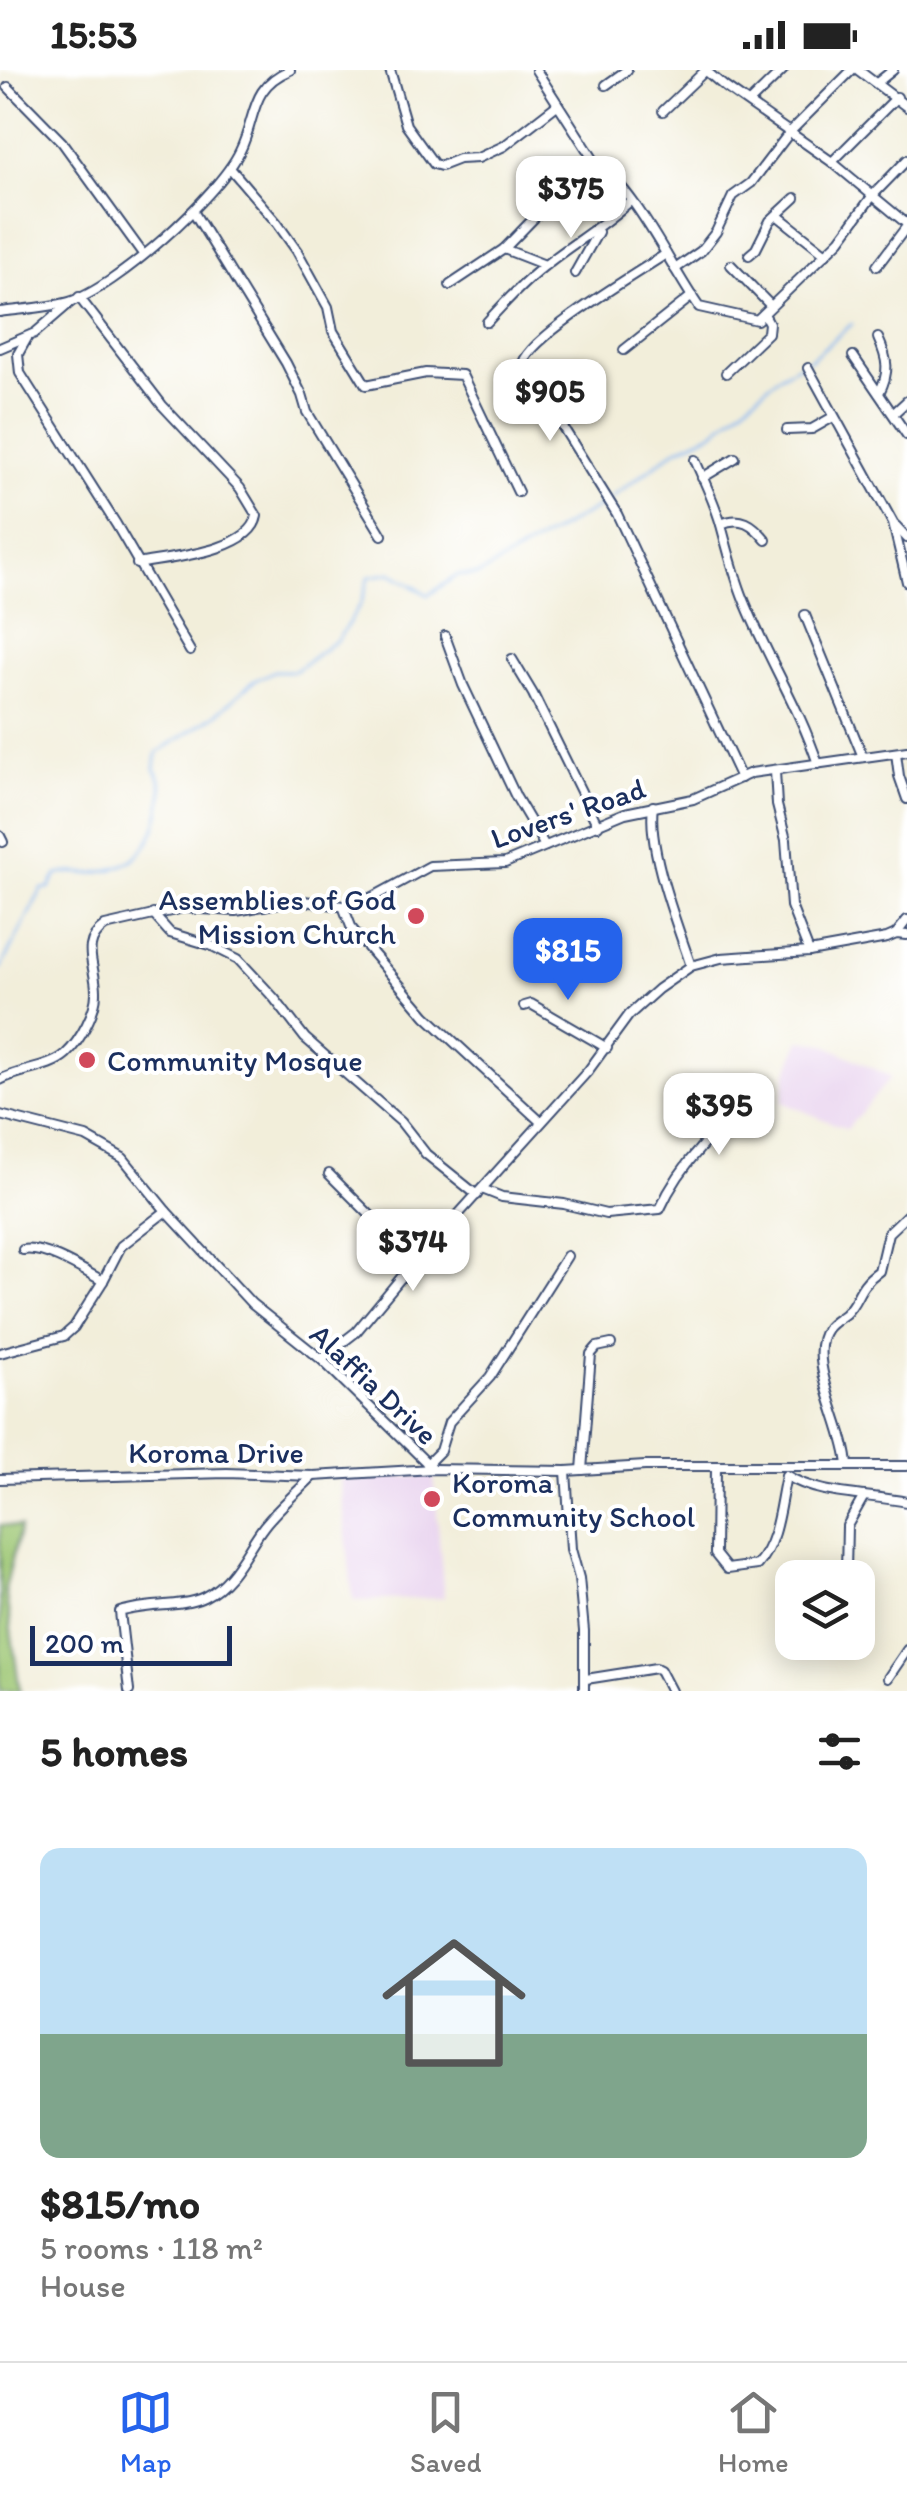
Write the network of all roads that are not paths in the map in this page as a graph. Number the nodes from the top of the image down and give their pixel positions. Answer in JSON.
{"nodes":[{"id":1,"x":290,"y":70,"type":"edge"},
{"id":2,"x":390,"y":70,"type":"edge"},
{"id":3,"x":536,"y":70,"type":"edge"},
{"id":4,"x":627,"y":70,"type":"edge"},
{"id":5,"x":705,"y":70,"type":"edge"},
{"id":6,"x":783,"y":70,"type":"edge"},
{"id":7,"x":855,"y":70,"type":"edge"},
{"id":8,"x":893,"y":70,"type":"edge"},
{"id":9,"x":878,"y":82,"type":"junction"},
{"id":10,"x":606,"y":86,"type":"dead end"},
{"id":11,"x":8,"y":87,"type":"dead end"},
{"id":12,"x":897,"y":96,"type":"junction"},
{"id":13,"x":750,"y":104,"type":"junction"},
{"id":14,"x":557,"y":105,"type":"junction"},
{"id":15,"x":907,"y":106,"type":"edge"},
{"id":16,"x":663,"y":111,"type":"dead end"},
{"id":17,"x":790,"y":132,"type":"junction"},
{"id":18,"x":907,"y":160,"type":"edge"},
{"id":19,"x":596,"y":162,"type":"junction"},
{"id":20,"x":832,"y":162,"type":"junction"},
{"id":21,"x":230,"y":168,"type":"junction"},
{"id":22,"x":873,"y":195,"type":"junction"},
{"id":23,"x":795,"y":198,"type":"dead end"},
{"id":24,"x":630,"y":201,"type":"junction"},
{"id":25,"x":193,"y":211,"type":"junction"},
{"id":26,"x":778,"y":216,"type":"junction"},
{"id":27,"x":907,"y":225,"type":"edge"},
{"id":28,"x":601,"y":228,"type":"junction"},
{"id":29,"x":504,"y":249,"type":"junction"},
{"id":30,"x":143,"y":254,"type":"junction"},
{"id":31,"x":666,"y":254,"type":"junction"},
{"id":32,"x":826,"y":254,"type":"junction"},
{"id":33,"x":749,"y":255,"type":"dead end"},
{"id":34,"x":730,"y":265,"type":"dead end"},
{"id":35,"x":545,"y":266,"type":"junction"},
{"id":36,"x":877,"y":266,"type":"dead end"},
{"id":37,"x":675,"y":269,"type":"junction"},
{"id":38,"x":575,"y":273,"type":"dead end"},
{"id":39,"x":450,"y":286,"type":"dead end"},
{"id":40,"x":692,"y":296,"type":"junction"},
{"id":41,"x":75,"y":299,"type":"junction"},
{"id":42,"x":771,"y":306,"type":"junction"},
{"id":43,"x":0,"y":312,"type":"edge"},
{"id":44,"x":764,"y":314,"type":"junction"},
{"id":45,"x":487,"y":322,"type":"dead end"},
{"id":46,"x":27,"y":338,"type":"junction"},
{"id":47,"x":878,"y":338,"type":"dead end"},
{"id":48,"x":0,"y":348,"type":"edge"},
{"id":49,"x":624,"y":350,"type":"dead end"},
{"id":50,"x":853,"y":356,"type":"dead end"},
{"id":51,"x":808,"y":368,"type":"dead end"},
{"id":52,"x":726,"y":372,"type":"dead end"},
{"id":53,"x":879,"y":393,"type":"junction"},
{"id":54,"x":907,"y":400,"type":"edge"},
{"id":55,"x":894,"y":414,"type":"junction"},
{"id":56,"x":833,"y":418,"type":"junction"},
{"id":57,"x":788,"y":430,"type":"dead end"},
{"id":58,"x":907,"y":435,"type":"edge"},
{"id":59,"x":735,"y":458,"type":"dead end"},
{"id":60,"x":695,"y":460,"type":"dead end"},
{"id":61,"x":702,"y":478,"type":"junction"},
{"id":62,"x":518,"y":492,"type":"dead end"},
{"id":63,"x":893,"y":523,"type":"junction"},
{"id":64,"x":721,"y":524,"type":"junction"},
{"id":65,"x":382,"y":534,"type":"dead end"},
{"id":66,"x":907,"y":538,"type":"edge"},
{"id":67,"x":766,"y":540,"type":"dead end"},
{"id":68,"x":137,"y":564,"type":"junction"},
{"id":69,"x":907,"y":582,"type":"edge"},
{"id":70,"x":805,"y":616,"type":"dead end"},
{"id":71,"x":445,"y":636,"type":"dead end"},
{"id":72,"x":190,"y":651,"type":"dead end"},
{"id":73,"x":512,"y":658,"type":"dead end"},
{"id":74,"x":907,"y":751,"type":"edge"},
{"id":75,"x":896,"y":753,"type":"junction"},
{"id":76,"x":863,"y":758,"type":"junction"},
{"id":77,"x":818,"y":764,"type":"junction"},
{"id":78,"x":775,"y":771,"type":"junction"},
{"id":79,"x":741,"y":778,"type":"junction"},
{"id":80,"x":907,"y":799,"type":"edge"},
{"id":81,"x":653,"y":806,"type":"junction"},
{"id":82,"x":598,"y":826,"type":"junction"},
{"id":83,"x":544,"y":846,"type":"junction"},
{"id":84,"x":344,"y":906,"type":"junction"},
{"id":85,"x":152,"y":914,"type":"junction"},
{"id":86,"x":907,"y":920,"type":"edge"},
{"id":87,"x":896,"y":934,"type":"junction"},
{"id":88,"x":907,"y":935,"type":"edge"},
{"id":89,"x":809,"y":952,"type":"junction"},
{"id":90,"x":691,"y":966,"type":"junction"},
{"id":91,"x":524,"y":1006,"type":"dead end"},
{"id":92,"x":607,"y":1048,"type":"junction"},
{"id":93,"x":0,"y":1080,"type":"edge"},
{"id":94,"x":762,"y":1094,"type":"dead end"},
{"id":95,"x":0,"y":1114,"type":"edge"},
{"id":96,"x":542,"y":1122,"type":"junction"},
{"id":97,"x":328,"y":1174,"type":"dead end"},
{"id":98,"x":480,"y":1192,"type":"junction"},
{"id":99,"x":166,"y":1211,"type":"junction"},
{"id":100,"x":907,"y":1216,"type":"edge"},
{"id":101,"x":23,"y":1250,"type":"dead end"},
{"id":102,"x":567,"y":1256,"type":"dead end"},
{"id":103,"x":417,"y":1262,"type":"junction"},
{"id":104,"x":104,"y":1282,"type":"junction"},
{"id":105,"x":611,"y":1344,"type":"dead end"},
{"id":106,"x":0,"y":1354,"type":"edge"},
{"id":107,"x":322,"y":1359,"type":"junction"},
{"id":108,"x":786,"y":1465,"type":"junction"},
{"id":109,"x":848,"y":1466,"type":"junction"},
{"id":110,"x":907,"y":1466,"type":"edge"},
{"id":111,"x":430,"y":1467,"type":"junction"},
{"id":112,"x":716,"y":1467,"type":"junction"},
{"id":113,"x":582,"y":1470,"type":"junction"},
{"id":114,"x":566,"y":1471,"type":"junction"},
{"id":115,"x":313,"y":1476,"type":"junction"},
{"id":116,"x":786,"y":1476,"type":"junction"},
{"id":117,"x":0,"y":1479,"type":"edge"},
{"id":118,"x":864,"y":1496,"type":"junction"},
{"id":119,"x":907,"y":1502,"type":"edge"},
{"id":120,"x":846,"y":1560,"type":"edge"},
{"id":121,"x":907,"y":1650,"type":"edge"},
{"id":122,"x":888,"y":1678,"type":"dead end"},
{"id":123,"x":586,"y":1679,"type":"junction"},
{"id":124,"x":128,"y":1691,"type":"edge"},
{"id":125,"x":584,"y":1691,"type":"edge"},
{"id":126,"x":671,"y":1691,"type":"edge"}],
"edges":[{"from":1,"to":21,"type":"street"},
{"from":2,"to":14,"type":"street"},
{"from":3,"to":14,"type":"street"},
{"from":4,"to":10,"type":"street"},
{"from":5,"to":13,"type":"street"},
{"from":5,"to":16,"type":"street"},
{"from":6,"to":13,"type":"street"},
{"from":7,"to":9,"type":"street"},
{"from":7,"to":17,"type":"street"},
{"from":8,"to":9,"type":"street"},
{"from":9,"to":12,"type":"street"},
{"from":11,"to":30,"type":"street"},
{"from":12,"to":15,"type":"street"},
{"from":12,"to":20,"type":"street"},
{"from":13,"to":17,"type":"street"},
{"from":14,"to":19,"type":"street"},
{"from":17,"to":20,"type":"street"},
{"from":17,"to":37,"type":"street"},
{"from":18,"to":22,"type":"street"},
{"from":19,"to":24,"type":"street"},
{"from":19,"to":29,"type":"street"},
{"from":20,"to":22,"type":"street"},
{"from":21,"to":25,"type":"street"},
{"from":21,"to":62,"type":"street"},
{"from":22,"to":27,"type":"street"},
{"from":22,"to":32,"type":"street"},
{"from":23,"to":26,"type":"street"},
{"from":24,"to":28,"type":"street"},
{"from":24,"to":31,"type":"street"},
{"from":25,"to":30,"type":"street"},
{"from":25,"to":65,"type":"street"},
{"from":26,"to":32,"type":"street"},
{"from":26,"to":33,"type":"street"},
{"from":27,"to":36,"type":"street"},
{"from":28,"to":35,"type":"street"},
{"from":28,"to":38,"type":"street"},
{"from":29,"to":35,"type":"street"},
{"from":29,"to":39,"type":"street"},
{"from":30,"to":41,"type":"street"},
{"from":31,"to":37,"type":"street"},
{"from":31,"to":79,"type":"street"},
{"from":32,"to":42,"type":"street"},
{"from":34,"to":42,"type":"street"},
{"from":35,"to":45,"type":"street"},
{"from":37,"to":40,"type":"street"},
{"from":40,"to":44,"type":"street"},
{"from":40,"to":49,"type":"street"},
{"from":41,"to":43,"type":"street"},
{"from":41,"to":46,"type":"street"},
{"from":41,"to":68,"type":"street"},
{"from":42,"to":44,"type":"street"},
{"from":44,"to":52,"type":"street"},
{"from":46,"to":48,"type":"street"},
{"from":46,"to":68,"type":"street"},
{"from":47,"to":53,"type":"street"},
{"from":50,"to":53,"type":"street"},
{"from":51,"to":56,"type":"street"},
{"from":53,"to":55,"type":"street"},
{"from":54,"to":55,"type":"street"},
{"from":55,"to":58,"type":"street"},
{"from":56,"to":57,"type":"street"},
{"from":56,"to":63,"type":"street"},
{"from":59,"to":61,"type":"street"},
{"from":60,"to":61,"type":"street"},
{"from":61,"to":64,"type":"street"},
{"from":63,"to":66,"type":"street"},
{"from":63,"to":69,"type":"street"},
{"from":64,"to":67,"type":"street"},
{"from":64,"to":77,"type":"street"},
{"from":68,"to":72,"type":"street"},
{"from":70,"to":76,"type":"street"},
{"from":71,"to":83,"type":"street"},
{"from":73,"to":82,"type":"street"},
{"from":74,"to":75,"type":"street","name":"Lovers' Road"},
{"from":75,"to":76,"type":"street","name":"Lovers' Road"},
{"from":75,"to":80,"type":"street"},
{"from":76,"to":77,"type":"street","name":"Lovers' Road"},
{"from":77,"to":78,"type":"street","name":"Lovers' Road"},
{"from":78,"to":79,"type":"street","name":"Lovers' Road"},
{"from":78,"to":89,"type":"street"},
{"from":79,"to":81,"type":"street","name":"Lovers' Road"},
{"from":81,"to":82,"type":"street","name":"Lovers' Road"},
{"from":81,"to":90,"type":"street"},
{"from":82,"to":83,"type":"street","name":"Lovers' Road"},
{"from":83,"to":84,"type":"street","name":"Lovers' Road"},
{"from":84,"to":85,"type":"street","name":"Lovers' Road"},
{"from":84,"to":96,"type":"street"},
{"from":85,"to":93,"type":"street","name":"Lovers' Road"},
{"from":85,"to":98,"type":"street"},
{"from":86,"to":87,"type":"street"},
{"from":87,"to":88,"type":"street"},
{"from":87,"to":89,"type":"street"},
{"from":89,"to":90,"type":"street"},
{"from":90,"to":92,"type":"street"},
{"from":91,"to":92,"type":"street"},
{"from":92,"to":96,"type":"street"},
{"from":94,"to":98,"type":"street"},
{"from":95,"to":99,"type":"street","name":"Alaffia Drive"},
{"from":96,"to":98,"type":"street"},
{"from":97,"to":103,"type":"street"},
{"from":98,"to":103,"type":"street"},
{"from":99,"to":104,"type":"street"},
{"from":99,"to":107,"type":"street","name":"Alaffia Drive"},
{"from":100,"to":109,"type":"street"},
{"from":101,"to":104,"type":"street"},
{"from":102,"to":111,"type":"street"},
{"from":103,"to":107,"type":"street"},
{"from":104,"to":106,"type":"street"},
{"from":105,"to":113,"type":"street"},
{"from":107,"to":111,"type":"street","name":"Alaffia Drive"},
{"from":108,"to":109,"type":"street","name":"Alaffia Drive"},
{"from":108,"to":112,"type":"street","name":"Alaffia Drive"},
{"from":108,"to":116,"type":"street"},
{"from":109,"to":110,"type":"street","name":"Alaffia Drive"},
{"from":111,"to":114,"type":"street","name":"Alaffia Drive"},
{"from":111,"to":115,"type":"street","name":"Koroma Drive"},
{"from":112,"to":113,"type":"street","name":"Alaffia Drive"},
{"from":112,"to":116,"type":"street"},
{"from":113,"to":114,"type":"street","name":"Alaffia Drive"},
{"from":114,"to":123,"type":"street"},
{"from":115,"to":117,"type":"street","name":"Koroma Drive"},
{"from":115,"to":124,"type":"street"},
{"from":116,"to":118,"type":"street"},
{"from":118,"to":119,"type":"street"},
{"from":118,"to":120,"type":"street"},
{"from":121,"to":122,"type":"street"},
{"from":123,"to":125,"type":"street"},
{"from":123,"to":126,"type":"street"}]}
